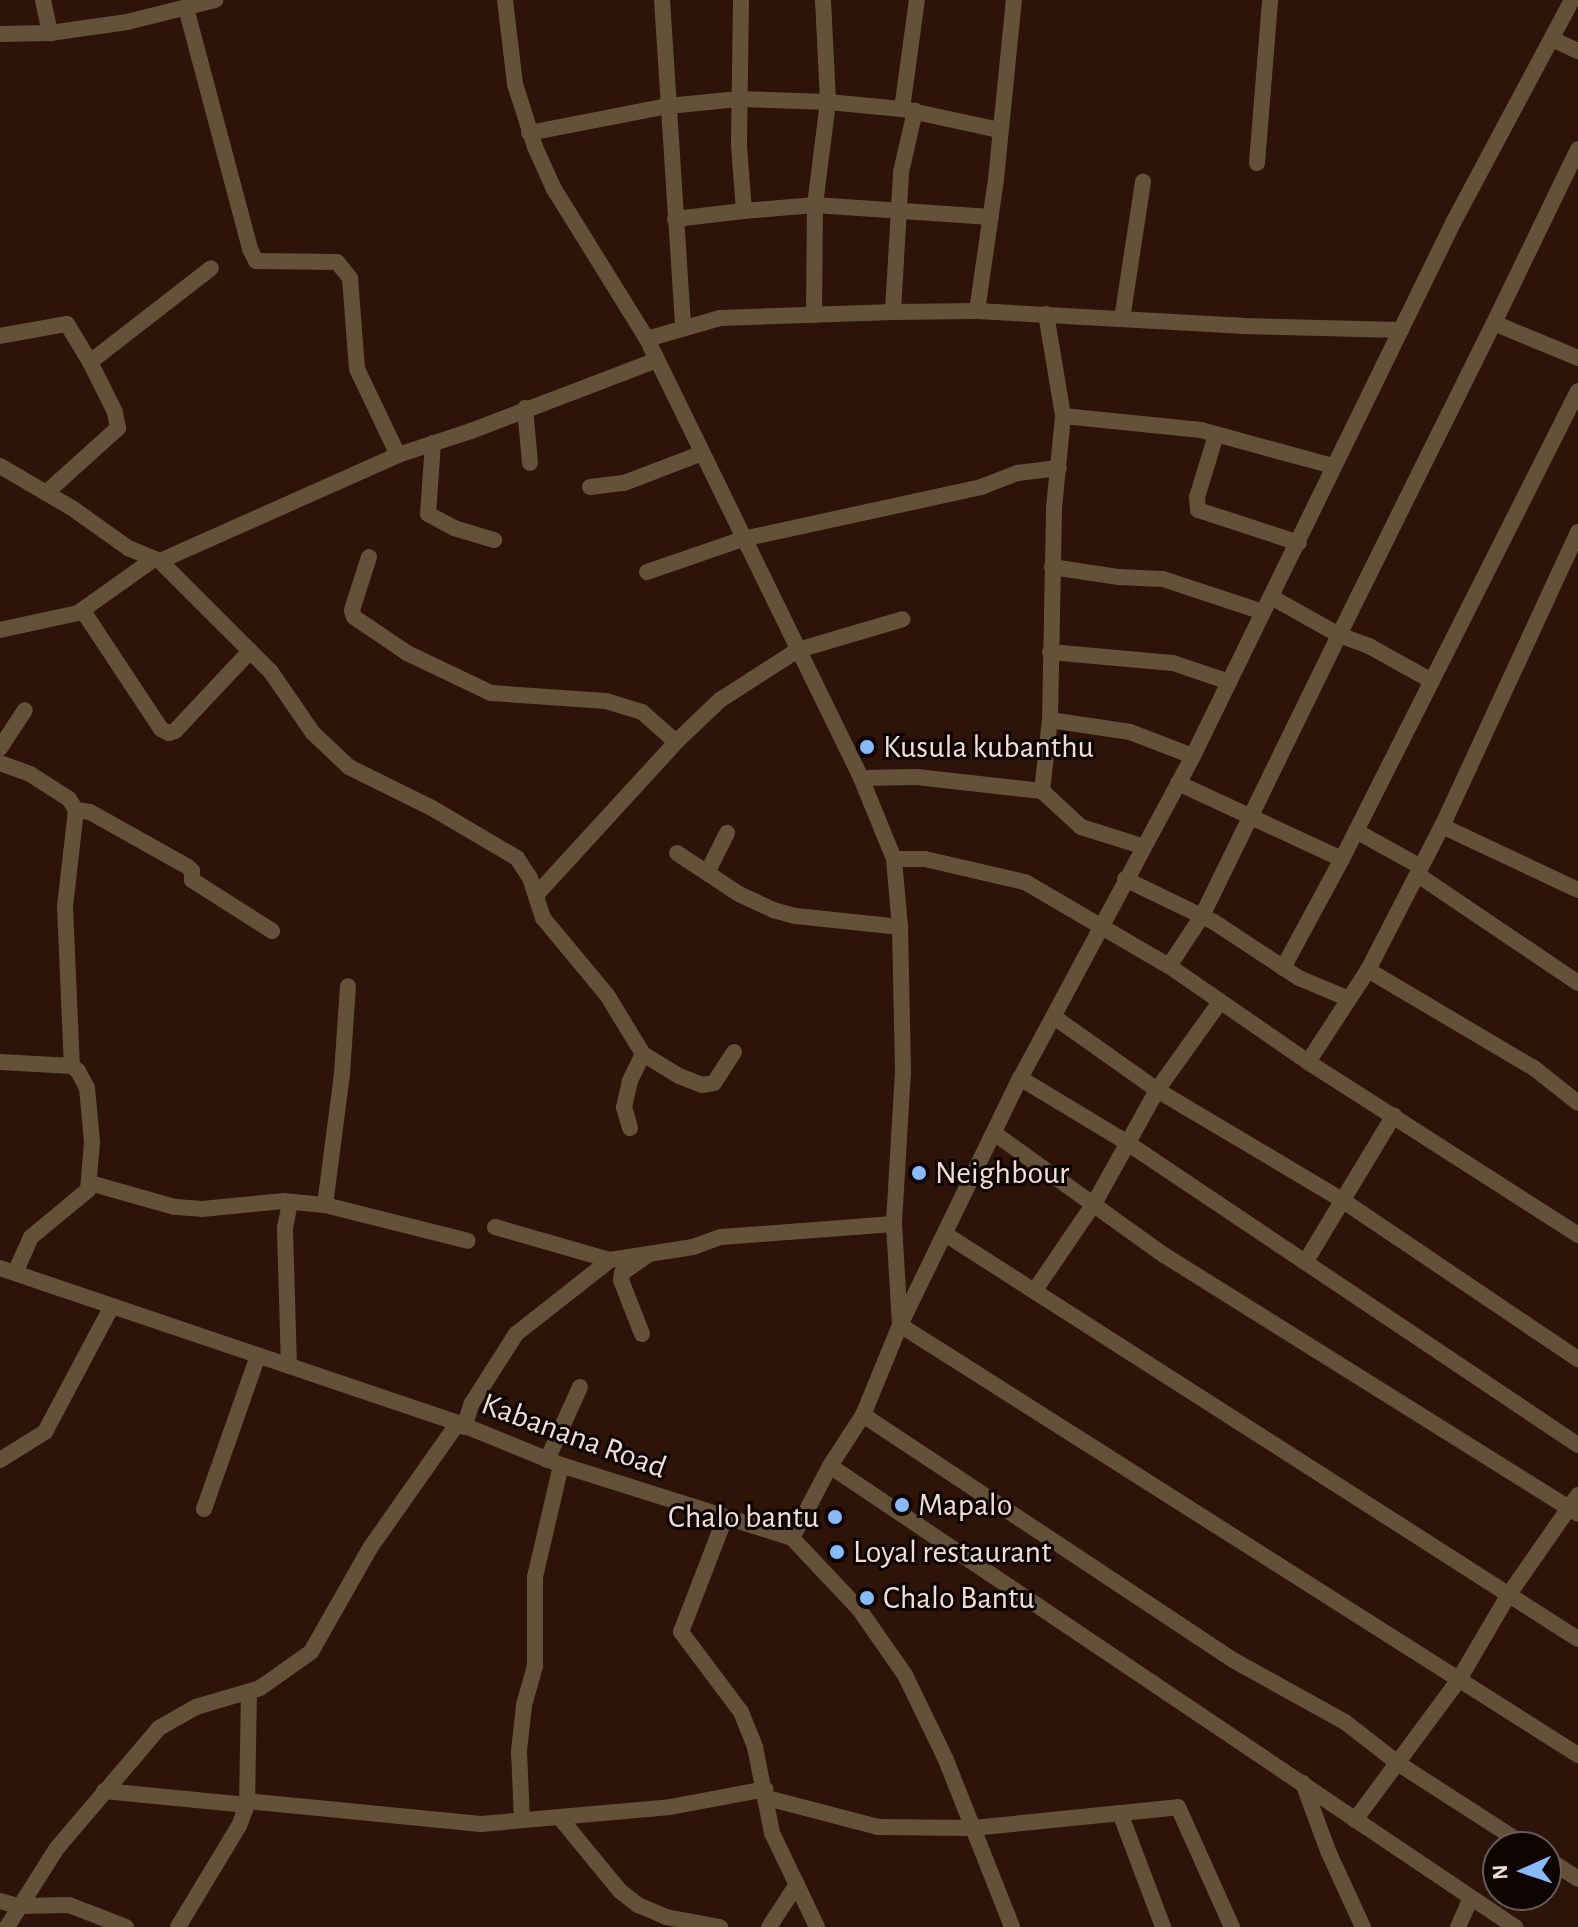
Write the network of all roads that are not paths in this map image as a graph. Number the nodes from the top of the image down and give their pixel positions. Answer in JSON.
{"nodes":[{"id":1,"x":43,"y":0,"type":"edge"},
{"id":2,"x":215,"y":0,"type":"edge"},
{"id":3,"x":505,"y":0,"type":"edge"},
{"id":4,"x":662,"y":0,"type":"edge"},
{"id":5,"x":741,"y":0,"type":"edge"},
{"id":6,"x":823,"y":0,"type":"edge"},
{"id":7,"x":917,"y":0,"type":"edge"},
{"id":8,"x":1014,"y":0,"type":"edge"},
{"id":9,"x":1270,"y":0,"type":"edge"},
{"id":10,"x":1572,"y":0,"type":"edge"},
{"id":11,"x":160,"y":6,"type":"edge"},
{"id":12,"x":186,"y":8,"type":"junction"},
{"id":13,"x":50,"y":33,"type":"junction"},
{"id":14,"x":0,"y":34,"type":"edge"},
{"id":15,"x":1552,"y":39,"type":"junction"},
{"id":16,"x":1578,"y":51,"type":"edge"},
{"id":17,"x":739,"y":99,"type":"junction"},
{"id":18,"x":828,"y":102,"type":"junction"},
{"id":19,"x":668,"y":106,"type":"junction"},
{"id":20,"x":908,"y":110,"type":"junction"},
{"id":21,"x":999,"y":130,"type":"junction"},
{"id":22,"x":529,"y":133,"type":"junction"},
{"id":23,"x":1578,"y":149,"type":"edge"},
{"id":24,"x":1257,"y":163,"type":"dead end"},
{"id":25,"x":1143,"y":182,"type":"dead end"},
{"id":26,"x":815,"y":205,"type":"junction"},
{"id":27,"x":897,"y":210,"type":"junction"},
{"id":28,"x":744,"y":211,"type":"junction"},
{"id":29,"x":991,"y":217,"type":"junction"},
{"id":30,"x":675,"y":219,"type":"junction"},
{"id":31,"x":211,"y":268,"type":"dead end"},
{"id":32,"x":977,"y":311,"type":"junction"},
{"id":33,"x":893,"y":312,"type":"junction"},
{"id":34,"x":1046,"y":314,"type":"junction"},
{"id":35,"x":814,"y":315,"type":"junction"},
{"id":36,"x":1122,"y":319,"type":"junction"},
{"id":37,"x":1494,"y":323,"type":"junction"},
{"id":38,"x":683,"y":326,"type":"junction"},
{"id":39,"x":1401,"y":330,"type":"junction"},
{"id":40,"x":0,"y":334,"type":"edge"},
{"id":41,"x":647,"y":339,"type":"junction"},
{"id":42,"x":1578,"y":358,"type":"edge"},
{"id":43,"x":657,"y":360,"type":"junction"},
{"id":44,"x":90,"y":362,"type":"junction"},
{"id":45,"x":1578,"y":391,"type":"edge"},
{"id":46,"x":525,"y":408,"type":"junction"},
{"id":47,"x":1063,"y":416,"type":"junction"},
{"id":48,"x":1216,"y":435,"type":"junction"},
{"id":49,"x":433,"y":443,"type":"junction"},
{"id":50,"x":700,"y":454,"type":"junction"},
{"id":51,"x":398,"y":455,"type":"junction"},
{"id":52,"x":530,"y":463,"type":"dead end"},
{"id":53,"x":0,"y":466,"type":"edge"},
{"id":54,"x":1333,"y":466,"type":"junction"},
{"id":55,"x":1059,"y":468,"type":"junction"},
{"id":56,"x":590,"y":487,"type":"dead end"},
{"id":57,"x":47,"y":492,"type":"junction"},
{"id":58,"x":1578,"y":532,"type":"edge"},
{"id":59,"x":743,"y":539,"type":"junction"},
{"id":60,"x":494,"y":540,"type":"dead end"},
{"id":61,"x":1299,"y":543,"type":"junction"},
{"id":62,"x":369,"y":557,"type":"dead end"},
{"id":63,"x":157,"y":560,"type":"junction"},
{"id":64,"x":1052,"y":567,"type":"junction"},
{"id":65,"x":647,"y":572,"type":"dead end"},
{"id":66,"x":1267,"y":604,"type":"junction"},
{"id":67,"x":83,"y":611,"type":"junction"},
{"id":68,"x":903,"y":619,"type":"dead end"},
{"id":69,"x":0,"y":630,"type":"edge"},
{"id":70,"x":1339,"y":635,"type":"junction"},
{"id":71,"x":798,"y":650,"type":"junction"},
{"id":72,"x":250,"y":651,"type":"junction"},
{"id":73,"x":1050,"y":652,"type":"junction"},
{"id":74,"x":1432,"y":681,"type":"junction"},
{"id":75,"x":1229,"y":682,"type":"junction"},
{"id":76,"x":25,"y":710,"type":"dead end"},
{"id":77,"x":1050,"y":720,"type":"junction"},
{"id":78,"x":676,"y":742,"type":"junction"},
{"id":79,"x":0,"y":748,"type":"edge"},
{"id":80,"x":1193,"y":756,"type":"junction"},
{"id":81,"x":0,"y":763,"type":"edge"},
{"id":82,"x":861,"y":778,"type":"junction"},
{"id":83,"x":1178,"y":783,"type":"junction"},
{"id":84,"x":1042,"y":791,"type":"junction"},
{"id":85,"x":76,"y":810,"type":"junction"},
{"id":86,"x":1251,"y":815,"type":"junction"},
{"id":87,"x":1442,"y":826,"type":"junction"},
{"id":88,"x":1356,"y":831,"type":"junction"},
{"id":89,"x":727,"y":833,"type":"dead end"},
{"id":90,"x":1142,"y":846,"type":"junction"},
{"id":91,"x":677,"y":853,"type":"dead end"},
{"id":92,"x":894,"y":859,"type":"junction"},
{"id":93,"x":1342,"y":859,"type":"junction"},
{"id":94,"x":1419,"y":871,"type":"junction"},
{"id":95,"x":707,"y":873,"type":"junction"},
{"id":96,"x":1125,"y":879,"type":"junction"},
{"id":97,"x":1578,"y":890,"type":"edge"},
{"id":98,"x":536,"y":895,"type":"junction"},
{"id":99,"x":1202,"y":916,"type":"junction"},
{"id":100,"x":1101,"y":926,"type":"junction"},
{"id":101,"x":900,"y":927,"type":"junction"},
{"id":102,"x":272,"y":931,"type":"dead end"},
{"id":103,"x":1169,"y":966,"type":"junction"},
{"id":104,"x":1283,"y":968,"type":"junction"},
{"id":105,"x":1368,"y":970,"type":"junction"},
{"id":106,"x":1578,"y":983,"type":"edge"},
{"id":107,"x":348,"y":986,"type":"dead end"},
{"id":108,"x":1349,"y":999,"type":"junction"},
{"id":109,"x":1220,"y":1002,"type":"junction"},
{"id":110,"x":1054,"y":1017,"type":"junction"},
{"id":111,"x":734,"y":1052,"type":"dead end"},
{"id":112,"x":643,"y":1054,"type":"junction"},
{"id":113,"x":0,"y":1062,"type":"edge"},
{"id":114,"x":1308,"y":1062,"type":"junction"},
{"id":115,"x":72,"y":1066,"type":"junction"},
{"id":116,"x":1020,"y":1078,"type":"junction"},
{"id":117,"x":1157,"y":1090,"type":"junction"},
{"id":118,"x":1578,"y":1103,"type":"edge"},
{"id":119,"x":1394,"y":1115,"type":"junction"},
{"id":120,"x":630,"y":1128,"type":"dead end"},
{"id":121,"x":994,"y":1133,"type":"junction"},
{"id":122,"x":1126,"y":1142,"type":"junction"},
{"id":123,"x":90,"y":1183,"type":"junction"},
{"id":124,"x":1342,"y":1200,"type":"junction"},
{"id":125,"x":290,"y":1202,"type":"junction"},
{"id":126,"x":1095,"y":1202,"type":"junction"},
{"id":127,"x":325,"y":1205,"type":"junction"},
{"id":128,"x":894,"y":1224,"type":"junction"},
{"id":129,"x":495,"y":1227,"type":"dead end"},
{"id":130,"x":945,"y":1234,"type":"junction"},
{"id":131,"x":1578,"y":1235,"type":"edge"},
{"id":132,"x":468,"y":1241,"type":"dead end"},
{"id":133,"x":646,"y":1256,"type":"junction"},
{"id":134,"x":610,"y":1260,"type":"junction"},
{"id":135,"x":1306,"y":1261,"type":"junction"},
{"id":136,"x":7,"y":1270,"type":"edge"},
{"id":137,"x":1035,"y":1290,"type":"junction"},
{"id":138,"x":112,"y":1306,"type":"junction"},
{"id":139,"x":900,"y":1325,"type":"junction"},
{"id":140,"x":642,"y":1334,"type":"dead end"},
{"id":141,"x":258,"y":1356,"type":"junction"},
{"id":142,"x":1578,"y":1359,"type":"edge"},
{"id":143,"x":289,"y":1366,"type":"junction"},
{"id":144,"x":580,"y":1387,"type":"dead end"},
{"id":145,"x":863,"y":1415,"type":"junction"},
{"id":146,"x":461,"y":1425,"type":"junction"},
{"id":147,"x":1578,"y":1445,"type":"edge"},
{"id":148,"x":0,"y":1460,"type":"edge"},
{"id":149,"x":554,"y":1463,"type":"junction"},
{"id":150,"x":830,"y":1466,"type":"junction"},
{"id":151,"x":1575,"y":1506,"type":"edge"},
{"id":152,"x":204,"y":1509,"type":"dead end"},
{"id":153,"x":725,"y":1518,"type":"junction"},
{"id":154,"x":792,"y":1538,"type":"junction"},
{"id":155,"x":1509,"y":1594,"type":"junction"},
{"id":156,"x":1578,"y":1639,"type":"edge"},
{"id":157,"x":1458,"y":1681,"type":"junction"},
{"id":158,"x":249,"y":1692,"type":"junction"},
{"id":159,"x":1578,"y":1755,"type":"edge"},
{"id":160,"x":1399,"y":1764,"type":"junction"},
{"id":161,"x":1303,"y":1783,"type":"junction"},
{"id":162,"x":104,"y":1791,"type":"junction"},
{"id":163,"x":766,"y":1793,"type":"junction"},
{"id":164,"x":247,"y":1803,"type":"junction"},
{"id":165,"x":1120,"y":1813,"type":"junction"},
{"id":166,"x":560,"y":1818,"type":"junction"},
{"id":167,"x":522,"y":1820,"type":"junction"},
{"id":168,"x":1355,"y":1820,"type":"junction"},
{"id":169,"x":973,"y":1828,"type":"junction"},
{"id":170,"x":1503,"y":1831,"type":"edge"},
{"id":171,"x":797,"y":1884,"type":"junction"},
{"id":172,"x":1471,"y":1898,"type":"junction"},
{"id":173,"x":0,"y":1901,"type":"edge"},
{"id":174,"x":18,"y":1906,"type":"junction"},
{"id":175,"x":117,"y":1925,"type":"edge"},
{"id":176,"x":7,"y":1927,"type":"edge"},
{"id":177,"x":178,"y":1927,"type":"edge"},
{"id":178,"x":720,"y":1927,"type":"edge"},
{"id":179,"x":769,"y":1927,"type":"edge"},
{"id":180,"x":817,"y":1927,"type":"edge"},
{"id":181,"x":1012,"y":1927,"type":"edge"},
{"id":182,"x":1163,"y":1927,"type":"edge"},
{"id":183,"x":1232,"y":1927,"type":"edge"},
{"id":184,"x":1363,"y":1927,"type":"edge"},
{"id":185,"x":1458,"y":1927,"type":"edge"},
{"id":186,"x":1515,"y":1927,"type":"edge"}],
"edges":[{"from":1,"to":13,"type":"street"},
{"from":2,"to":12,"type":"street"},
{"from":3,"to":22,"type":"street"},
{"from":4,"to":19,"type":"street"},
{"from":5,"to":17,"type":"street"},
{"from":6,"to":18,"type":"street"},
{"from":7,"to":20,"type":"street"},
{"from":8,"to":21,"type":"street"},
{"from":9,"to":24,"type":"street"},
{"from":10,"to":15,"type":"street"},
{"from":11,"to":12,"type":"street"},
{"from":11,"to":13,"type":"street"},
{"from":12,"to":51,"type":"street"},
{"from":13,"to":14,"type":"street"},
{"from":15,"to":16,"type":"street"},
{"from":15,"to":39,"type":"street"},
{"from":17,"to":18,"type":"street"},
{"from":17,"to":19,"type":"street"},
{"from":17,"to":28,"type":"street"},
{"from":18,"to":20,"type":"street"},
{"from":18,"to":26,"type":"street"},
{"from":19,"to":22,"type":"street"},
{"from":19,"to":30,"type":"street"},
{"from":20,"to":21,"type":"street"},
{"from":20,"to":27,"type":"street"},
{"from":21,"to":29,"type":"street"},
{"from":22,"to":41,"type":"street"},
{"from":23,"to":37,"type":"street"},
{"from":25,"to":36,"type":"street"},
{"from":26,"to":27,"type":"street"},
{"from":26,"to":28,"type":"street"},
{"from":26,"to":35,"type":"street"},
{"from":27,"to":29,"type":"street"},
{"from":27,"to":33,"type":"street"},
{"from":28,"to":30,"type":"street"},
{"from":29,"to":32,"type":"street"},
{"from":30,"to":38,"type":"street"},
{"from":31,"to":44,"type":"street"},
{"from":32,"to":33,"type":"street"},
{"from":32,"to":34,"type":"street"},
{"from":33,"to":35,"type":"street"},
{"from":34,"to":36,"type":"street"},
{"from":34,"to":47,"type":"street"},
{"from":35,"to":38,"type":"street"},
{"from":36,"to":39,"type":"street"},
{"from":37,"to":42,"type":"street"},
{"from":37,"to":70,"type":"street"},
{"from":38,"to":41,"type":"street"},
{"from":39,"to":54,"type":"street"},
{"from":40,"to":44,"type":"street"},
{"from":41,"to":43,"type":"street"},
{"from":43,"to":46,"type":"street"},
{"from":43,"to":50,"type":"street"},
{"from":44,"to":57,"type":"street"},
{"from":45,"to":74,"type":"street"},
{"from":46,"to":49,"type":"street"},
{"from":46,"to":52,"type":"street"},
{"from":47,"to":48,"type":"street"},
{"from":47,"to":55,"type":"street"},
{"from":48,"to":54,"type":"street"},
{"from":48,"to":61,"type":"street"},
{"from":49,"to":51,"type":"street"},
{"from":49,"to":60,"type":"street"},
{"from":50,"to":56,"type":"street"},
{"from":50,"to":59,"type":"street"},
{"from":51,"to":63,"type":"street"},
{"from":53,"to":57,"type":"street"},
{"from":54,"to":61,"type":"street"},
{"from":55,"to":59,"type":"street"},
{"from":55,"to":64,"type":"street"},
{"from":57,"to":63,"type":"street"},
{"from":58,"to":87,"type":"street"},
{"from":59,"to":65,"type":"street"},
{"from":59,"to":71,"type":"street"},
{"from":61,"to":66,"type":"street"},
{"from":62,"to":78,"type":"street"},
{"from":63,"to":67,"type":"street"},
{"from":63,"to":72,"type":"street"},
{"from":64,"to":66,"type":"street"},
{"from":64,"to":73,"type":"street"},
{"from":66,"to":70,"type":"street"},
{"from":66,"to":75,"type":"street"},
{"from":67,"to":69,"type":"street"},
{"from":67,"to":72,"type":"street"},
{"from":68,"to":71,"type":"street"},
{"from":70,"to":74,"type":"street"},
{"from":70,"to":86,"type":"street"},
{"from":71,"to":78,"type":"street"},
{"from":71,"to":82,"type":"street"},
{"from":72,"to":98,"type":"street"},
{"from":73,"to":75,"type":"street"},
{"from":73,"to":77,"type":"street"},
{"from":74,"to":88,"type":"street"},
{"from":75,"to":80,"type":"street"},
{"from":76,"to":79,"type":"street"},
{"from":77,"to":80,"type":"street"},
{"from":77,"to":84,"type":"street"},
{"from":78,"to":98,"type":"street"},
{"from":80,"to":83,"type":"street"},
{"from":81,"to":85,"type":"street"},
{"from":82,"to":84,"type":"street"},
{"from":82,"to":92,"type":"street"},
{"from":83,"to":86,"type":"street"},
{"from":83,"to":90,"type":"street"},
{"from":84,"to":90,"type":"street"},
{"from":85,"to":102,"type":"street"},
{"from":85,"to":115,"type":"street"},
{"from":86,"to":93,"type":"street"},
{"from":86,"to":99,"type":"street"},
{"from":87,"to":94,"type":"street"},
{"from":87,"to":97,"type":"street"},
{"from":88,"to":93,"type":"street"},
{"from":88,"to":94,"type":"street"},
{"from":89,"to":95,"type":"street"},
{"from":90,"to":96,"type":"street"},
{"from":91,"to":95,"type":"street"},
{"from":92,"to":100,"type":"street"},
{"from":92,"to":101,"type":"street"},
{"from":93,"to":104,"type":"street"},
{"from":94,"to":105,"type":"street"},
{"from":94,"to":106,"type":"street"},
{"from":95,"to":101,"type":"street"},
{"from":96,"to":99,"type":"street"},
{"from":96,"to":100,"type":"street"},
{"from":98,"to":112,"type":"street"},
{"from":99,"to":103,"type":"street"},
{"from":99,"to":104,"type":"street"},
{"from":100,"to":103,"type":"street"},
{"from":100,"to":110,"type":"street"},
{"from":101,"to":128,"type":"street"},
{"from":103,"to":109,"type":"street"},
{"from":104,"to":108,"type":"street"},
{"from":105,"to":108,"type":"street"},
{"from":105,"to":118,"type":"street"},
{"from":107,"to":127,"type":"street"},
{"from":108,"to":114,"type":"street"},
{"from":109,"to":114,"type":"street"},
{"from":109,"to":117,"type":"street"},
{"from":110,"to":116,"type":"street"},
{"from":110,"to":117,"type":"street"},
{"from":111,"to":112,"type":"street"},
{"from":112,"to":120,"type":"street"},
{"from":113,"to":115,"type":"street"},
{"from":114,"to":119,"type":"street"},
{"from":115,"to":123,"type":"street"},
{"from":116,"to":121,"type":"street"},
{"from":116,"to":122,"type":"street"},
{"from":117,"to":122,"type":"street"},
{"from":117,"to":124,"type":"street"},
{"from":119,"to":124,"type":"street"},
{"from":119,"to":131,"type":"street"},
{"from":121,"to":126,"type":"street"},
{"from":121,"to":130,"type":"street"},
{"from":122,"to":126,"type":"street"},
{"from":122,"to":135,"type":"street"},
{"from":123,"to":125,"type":"street"},
{"from":123,"to":136,"type":"street"},
{"from":124,"to":135,"type":"street"},
{"from":124,"to":142,"type":"street"},
{"from":125,"to":127,"type":"street"},
{"from":125,"to":143,"type":"street"},
{"from":126,"to":137,"type":"street"},
{"from":126,"to":151,"type":"street"},
{"from":127,"to":132,"type":"street"},
{"from":128,"to":133,"type":"street"},
{"from":128,"to":139,"type":"street"},
{"from":129,"to":134,"type":"street"},
{"from":130,"to":137,"type":"street"},
{"from":130,"to":139,"type":"street"},
{"from":133,"to":134,"type":"street"},
{"from":133,"to":140,"type":"street"},
{"from":134,"to":146,"type":"street"},
{"from":135,"to":147,"type":"street"},
{"from":136,"to":138,"type":"street","name":"Kabanana Road"},
{"from":137,"to":155,"type":"street"},
{"from":138,"to":141,"type":"street","name":"Kabanana Road"},
{"from":138,"to":148,"type":"street"},
{"from":139,"to":145,"type":"street"},
{"from":139,"to":157,"type":"street"},
{"from":141,"to":143,"type":"street","name":"Kabanana Road"},
{"from":141,"to":152,"type":"street"},
{"from":143,"to":146,"type":"street","name":"Kabanana Road"},
{"from":144,"to":149,"type":"street"},
{"from":145,"to":150,"type":"street"},
{"from":145,"to":160,"type":"street"},
{"from":146,"to":149,"type":"street","name":"Kabanana Road"},
{"from":146,"to":158,"type":"street"},
{"from":149,"to":153,"type":"street","name":"Kabanana Road"},
{"from":149,"to":167,"type":"street"},
{"from":150,"to":154,"type":"street"},
{"from":150,"to":161,"type":"street"},
{"from":151,"to":155,"type":"street"},
{"from":153,"to":154,"type":"street","name":"Kabanana Road"},
{"from":153,"to":163,"type":"street"},
{"from":154,"to":169,"type":"street"},
{"from":155,"to":156,"type":"street"},
{"from":155,"to":157,"type":"street"},
{"from":157,"to":159,"type":"street"},
{"from":157,"to":160,"type":"street"},
{"from":158,"to":162,"type":"street"},
{"from":158,"to":164,"type":"street"},
{"from":160,"to":168,"type":"street"},
{"from":160,"to":170,"type":"street"},
{"from":161,"to":168,"type":"street"},
{"from":161,"to":184,"type":"street"},
{"from":162,"to":164,"type":"street"},
{"from":162,"to":174,"type":"street"},
{"from":163,"to":166,"type":"street"},
{"from":163,"to":169,"type":"street"},
{"from":163,"to":171,"type":"street"},
{"from":164,"to":167,"type":"street"},
{"from":164,"to":177,"type":"street"},
{"from":165,"to":169,"type":"street"},
{"from":165,"to":182,"type":"street"},
{"from":165,"to":183,"type":"street"},
{"from":166,"to":167,"type":"street"},
{"from":166,"to":178,"type":"street"},
{"from":168,"to":172,"type":"street"},
{"from":169,"to":181,"type":"street"},
{"from":171,"to":179,"type":"street"},
{"from":171,"to":180,"type":"street"},
{"from":172,"to":185,"type":"street"},
{"from":172,"to":186,"type":"street"},
{"from":173,"to":174,"type":"street"},
{"from":174,"to":175,"type":"street"},
{"from":174,"to":176,"type":"street"}]}
